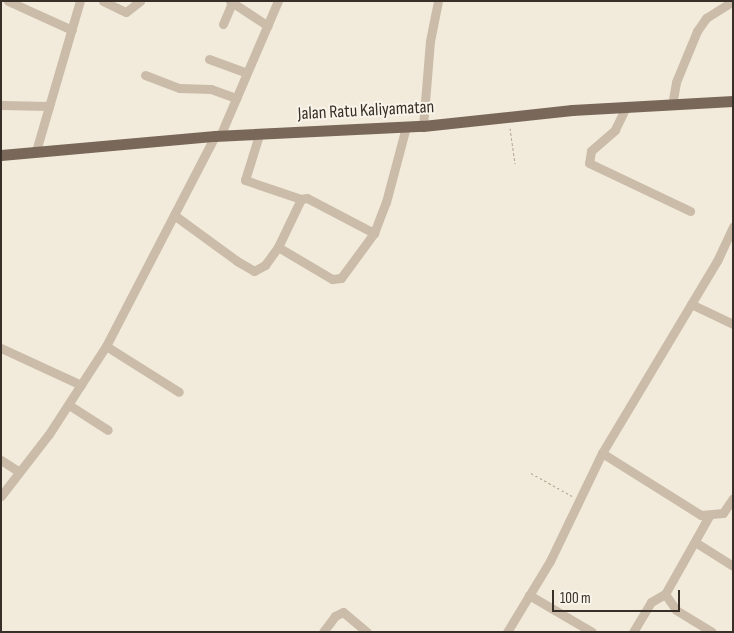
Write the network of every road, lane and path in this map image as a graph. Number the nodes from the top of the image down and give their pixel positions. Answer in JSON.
{"nodes":[{"id":1,"x":8,"y":1,"type":"edge"},
{"id":2,"x":80,"y":1,"type":"edge"},
{"id":3,"x":103,"y":1,"type":"edge"},
{"id":4,"x":140,"y":1,"type":"edge"},
{"id":5,"x":278,"y":1,"type":"edge"},
{"id":6,"x":733,"y":1,"type":"edge"},
{"id":7,"x":232,"y":2,"type":"edge"},
{"id":8,"x":434,"y":2,"type":"edge"},
{"id":9,"x":223,"y":24,"type":"dead end"},
{"id":10,"x":268,"y":26,"type":"junction"},
{"id":11,"x":72,"y":30,"type":"junction"},
{"id":12,"x":209,"y":59,"type":"dead end"},
{"id":13,"x":247,"y":73,"type":"junction"},
{"id":14,"x":144,"y":76,"type":"dead end"},
{"id":15,"x":236,"y":98,"type":"junction"},
{"id":16,"x":733,"y":101,"type":"edge"},
{"id":17,"x":1,"y":105,"type":"edge"},
{"id":18,"x":672,"y":105,"type":"junction"},
{"id":19,"x":49,"y":106,"type":"junction"},
{"id":20,"x":626,"y":106,"type":"junction"},
{"id":21,"x":509,"y":118,"type":"junction"},
{"id":22,"x":424,"y":126,"type":"junction"},
{"id":23,"x":406,"y":127,"type":"junction"},
{"id":24,"x":218,"y":136,"type":"junction"},
{"id":25,"x":259,"y":136,"type":"junction"},
{"id":26,"x":36,"y":151,"type":"junction"},
{"id":27,"x":1,"y":155,"type":"edge"},
{"id":28,"x":515,"y":164,"type":"dead end"},
{"id":29,"x":301,"y":199,"type":"junction"},
{"id":30,"x":690,"y":211,"type":"dead end"},
{"id":31,"x":174,"y":215,"type":"junction"},
{"id":32,"x":733,"y":226,"type":"edge"},
{"id":33,"x":374,"y":233,"type":"junction"},
{"id":34,"x":278,"y":247,"type":"junction"},
{"id":35,"x":691,"y":304,"type":"junction"},
{"id":36,"x":733,"y":324,"type":"edge"},
{"id":37,"x":106,"y":346,"type":"junction"},
{"id":38,"x":1,"y":348,"type":"edge"},
{"id":39,"x":81,"y":385,"type":"junction"},
{"id":40,"x":179,"y":392,"type":"dead end"},
{"id":41,"x":69,"y":405,"type":"junction"},
{"id":42,"x":108,"y":430,"type":"dead end"},
{"id":43,"x":602,"y":453,"type":"junction"},
{"id":44,"x":1,"y":460,"type":"edge"},
{"id":45,"x":18,"y":472,"type":"junction"},
{"id":46,"x":531,"y":473,"type":"dead end"},
{"id":47,"x":1,"y":496,"type":"edge"},
{"id":48,"x":578,"y":498,"type":"junction"},
{"id":49,"x":733,"y":498,"type":"edge"},
{"id":50,"x":709,"y":516,"type":"junction"},
{"id":51,"x":695,"y":542,"type":"junction"},
{"id":52,"x":733,"y":566,"type":"edge"},
{"id":53,"x":664,"y":594,"type":"junction"},
{"id":54,"x":529,"y":596,"type":"junction"},
{"id":55,"x":323,"y":632,"type":"edge"},
{"id":56,"x":367,"y":632,"type":"edge"},
{"id":57,"x":506,"y":632,"type":"edge"},
{"id":58,"x":592,"y":632,"type":"edge"},
{"id":59,"x":633,"y":632,"type":"edge"},
{"id":60,"x":712,"y":632,"type":"edge"}],
"edges":[{"from":1,"to":11,"type":"street"},
{"from":2,"to":11,"type":"street"},
{"from":3,"to":4,"type":"street"},
{"from":5,"to":10,"type":"street"},
{"from":6,"to":18,"type":"street"},
{"from":7,"to":9,"type":"street"},
{"from":7,"to":10,"type":"street"},
{"from":8,"to":22,"type":"street"},
{"from":10,"to":13,"type":"street"},
{"from":11,"to":19,"type":"street"},
{"from":12,"to":13,"type":"street"},
{"from":13,"to":15,"type":"street"},
{"from":14,"to":15,"type":"street"},
{"from":15,"to":24,"type":"street"},
{"from":16,"to":18,"type":"main road","name":"Jalan Ratu Kaliyamatan"},
{"from":17,"to":19,"type":"street"},
{"from":18,"to":20,"type":"main road","name":"Jalan Ratu Kaliyamatan"},
{"from":19,"to":26,"type":"street"},
{"from":20,"to":21,"type":"main road","name":"Jalan Ratu Kaliyamatan"},
{"from":20,"to":30,"type":"street"},
{"from":21,"to":22,"type":"main road","name":"Jalan Ratu Kaliyamatan"},
{"from":21,"to":28,"type":"path"},
{"from":22,"to":23,"type":"main road","name":"Jalan Ratu Kaliyamatan"},
{"from":23,"to":25,"type":"main road","name":"Jalan Ratu Kaliyamatan"},
{"from":23,"to":33,"type":"street"},
{"from":24,"to":25,"type":"main road","name":"Jalan Ratu Kaliyamatan"},
{"from":24,"to":26,"type":"main road","name":"Jalan Ratu Kaliyamatan"},
{"from":24,"to":31,"type":"street"},
{"from":25,"to":29,"type":"street"},
{"from":26,"to":27,"type":"main road","name":"Jalan Ratu Kaliyamatan"},
{"from":29,"to":33,"type":"street"},
{"from":29,"to":34,"type":"street"},
{"from":31,"to":34,"type":"street"},
{"from":31,"to":37,"type":"street"},
{"from":32,"to":35,"type":"street"},
{"from":33,"to":34,"type":"street"},
{"from":35,"to":36,"type":"street"},
{"from":35,"to":43,"type":"street"},
{"from":37,"to":39,"type":"street"},
{"from":37,"to":40,"type":"street"},
{"from":38,"to":39,"type":"street"},
{"from":39,"to":41,"type":"street"},
{"from":41,"to":42,"type":"street"},
{"from":41,"to":45,"type":"street"},
{"from":43,"to":48,"type":"street"},
{"from":43,"to":50,"type":"street"},
{"from":44,"to":45,"type":"street"},
{"from":45,"to":47,"type":"street"},
{"from":46,"to":48,"type":"path"},
{"from":48,"to":54,"type":"street"},
{"from":49,"to":50,"type":"street"},
{"from":50,"to":51,"type":"street"},
{"from":51,"to":52,"type":"street"},
{"from":51,"to":53,"type":"street"},
{"from":53,"to":59,"type":"street"},
{"from":53,"to":60,"type":"street"},
{"from":54,"to":57,"type":"street"},
{"from":54,"to":58,"type":"street"},
{"from":55,"to":56,"type":"street"}]}
